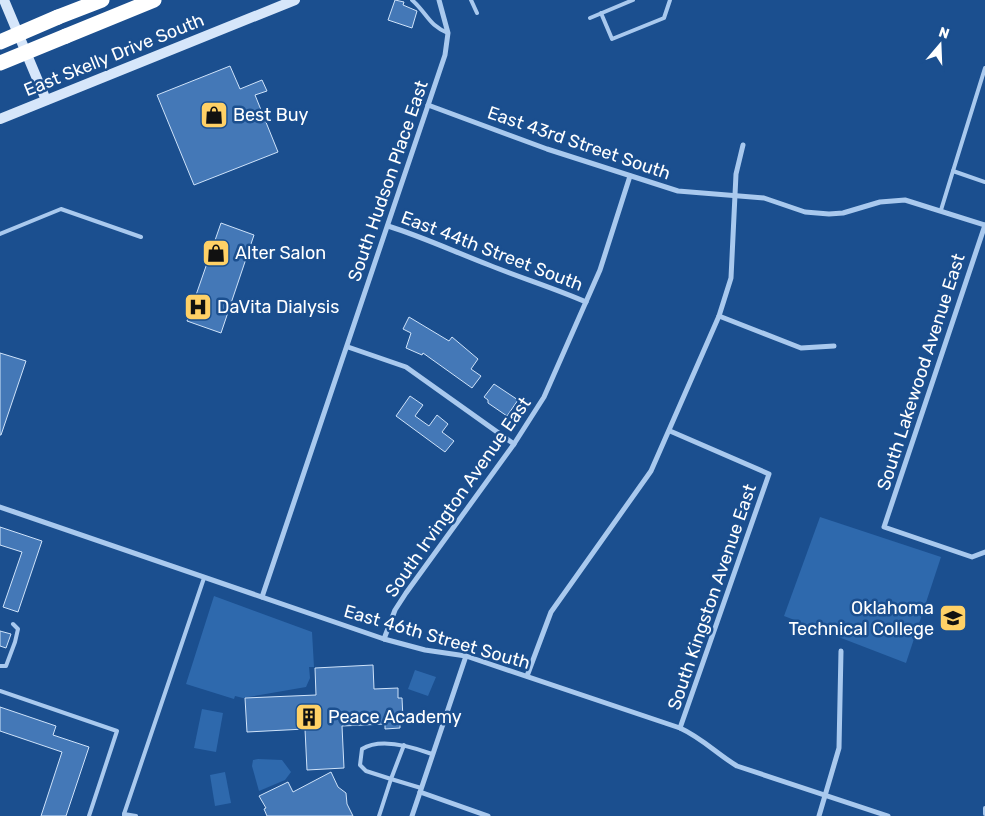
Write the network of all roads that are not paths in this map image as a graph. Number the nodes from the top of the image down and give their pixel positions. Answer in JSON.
{"nodes":[{"id":1,"x":4,"y":0,"type":"edge"},
{"id":2,"x":102,"y":0,"type":"edge"},
{"id":3,"x":154,"y":0,"type":"edge"},
{"id":4,"x":295,"y":0,"type":"edge"},
{"id":5,"x":412,"y":0,"type":"edge"},
{"id":6,"x":439,"y":0,"type":"edge"},
{"id":7,"x":471,"y":0,"type":"edge"},
{"id":8,"x":633,"y":0,"type":"edge"},
{"id":9,"x":670,"y":0,"type":"edge"},
{"id":10,"x":477,"y":13,"type":"dead end"},
{"id":11,"x":601,"y":13,"type":"junction"},
{"id":12,"x":590,"y":18,"type":"dead end"},
{"id":13,"x":448,"y":33,"type":"junction"},
{"id":14,"x":0,"y":42,"type":"edge"},
{"id":15,"x":0,"y":63,"type":"edge"},
{"id":16,"x":985,"y":68,"type":"edge"},
{"id":17,"x":46,"y":100,"type":"junction"},
{"id":18,"x":428,"y":105,"type":"junction"},
{"id":19,"x":0,"y":119,"type":"edge"},
{"id":20,"x":743,"y":145,"type":"dead end"},
{"id":21,"x":953,"y":171,"type":"junction"},
{"id":22,"x":630,"y":176,"type":"junction"},
{"id":23,"x":985,"y":182,"type":"edge"},
{"id":24,"x":735,"y":195,"type":"junction"},
{"id":25,"x":941,"y":210,"type":"junction"},
{"id":26,"x":985,"y":225,"type":"edge"},
{"id":27,"x":388,"y":226,"type":"junction"},
{"id":28,"x":0,"y":234,"type":"edge"},
{"id":29,"x":141,"y":237,"type":"dead end"},
{"id":30,"x":586,"y":302,"type":"junction"},
{"id":31,"x":719,"y":316,"type":"junction"},
{"id":32,"x":834,"y":346,"type":"dead end"},
{"id":33,"x":348,"y":347,"type":"junction"},
{"id":34,"x":670,"y":432,"type":"junction"},
{"id":35,"x":514,"y":444,"type":"junction"},
{"id":36,"x":0,"y":507,"type":"edge"},
{"id":37,"x":985,"y":552,"type":"edge"},
{"id":38,"x":204,"y":578,"type":"junction"},
{"id":39,"x":262,"y":597,"type":"junction"},
{"id":40,"x":13,"y":624,"type":"dead end"},
{"id":41,"x":384,"y":639,"type":"junction"},
{"id":42,"x":841,"y":651,"type":"dead end"},
{"id":43,"x":466,"y":656,"type":"junction"},
{"id":44,"x":0,"y":666,"type":"edge"},
{"id":45,"x":527,"y":676,"type":"junction"},
{"id":46,"x":0,"y":691,"type":"edge"},
{"id":47,"x":680,"y":728,"type":"junction"},
{"id":48,"x":404,"y":745,"type":"junction"},
{"id":49,"x":432,"y":754,"type":"junction"},
{"id":50,"x":391,"y":779,"type":"junction"},
{"id":51,"x":420,"y":790,"type":"junction"},
{"id":52,"x":826,"y":795,"type":"junction"},
{"id":53,"x":985,"y":808,"type":"edge"},
{"id":54,"x":985,"y":814,"type":"edge"},
{"id":55,"x":124,"y":815,"type":"edge"},
{"id":56,"x":89,"y":816,"type":"edge"},
{"id":57,"x":136,"y":816,"type":"edge"},
{"id":58,"x":379,"y":816,"type":"edge"},
{"id":59,"x":412,"y":816,"type":"edge"},
{"id":60,"x":488,"y":816,"type":"edge"},
{"id":61,"x":819,"y":816,"type":"edge"},
{"id":62,"x":888,"y":816,"type":"edge"}],
"edges":[{"from":1,"to":17,"type":"main road"},
{"from":2,"to":14,"type":"highway","bridge":true},
{"from":3,"to":15,"type":"highway","bridge":true},
{"from":4,"to":17,"type":"main road","name":"East Skelly Drive South"},
{"from":5,"to":13,"type":"lane"},
{"from":6,"to":13,"type":"street","name":"South Hudson Place East"},
{"from":7,"to":10,"type":"lane"},
{"from":8,"to":11,"type":"lane"},
{"from":9,"to":11,"type":"lane"},
{"from":11,"to":12,"type":"lane"},
{"from":13,"to":18,"type":"street","name":"South Hudson Place East"},
{"from":16,"to":21,"type":"lane"},
{"from":17,"to":19,"type":"main road","name":"East Skelly Drive South"},
{"from":18,"to":22,"type":"street","name":"East 43rd Street South"},
{"from":18,"to":27,"type":"street","name":"South Hudson Place East"},
{"from":20,"to":24,"type":"street"},
{"from":21,"to":23,"type":"lane"},
{"from":21,"to":25,"type":"lane"},
{"from":22,"to":24,"type":"street","name":"East 43rd Street South"},
{"from":22,"to":30,"type":"street","name":"South Irvington Avenue East"},
{"from":24,"to":25,"type":"street","name":"East 43rd Street South"},
{"from":24,"to":31,"type":"street"},
{"from":25,"to":26,"type":"street","name":"East 43rd Street South"},
{"from":26,"to":37,"type":"street","name":"South Lakewood Avenue East"},
{"from":27,"to":30,"type":"street","name":"East 44th Street South"},
{"from":27,"to":33,"type":"street","name":"South Hudson Place East"},
{"from":28,"to":29,"type":"lane"},
{"from":30,"to":35,"type":"street","name":"South Irvington Avenue East"},
{"from":31,"to":32,"type":"street"},
{"from":31,"to":34,"type":"street"},
{"from":33,"to":35,"type":"street"},
{"from":33,"to":39,"type":"street","name":"South Hudson Place East"},
{"from":34,"to":45,"type":"street"},
{"from":34,"to":47,"type":"street","name":"South Kingston Avenue East"},
{"from":35,"to":41,"type":"street","name":"South Irvington Avenue East"},
{"from":36,"to":38,"type":"street","name":"East 46th Street South"},
{"from":38,"to":39,"type":"street","name":"East 46th Street South"},
{"from":38,"to":55,"type":"lane"},
{"from":39,"to":41,"type":"street","name":"East 46th Street South"},
{"from":40,"to":44,"type":"lane"},
{"from":41,"to":43,"type":"street","name":"East 46th Street South"},
{"from":42,"to":52,"type":"street"},
{"from":43,"to":45,"type":"street","name":"East 46th Street South"},
{"from":43,"to":49,"type":"street"},
{"from":45,"to":47,"type":"street","name":"East 46th Street South"},
{"from":46,"to":56,"type":"lane"},
{"from":47,"to":52,"type":"street","name":"East 46th Street South"},
{"from":48,"to":49,"type":"lane"},
{"from":48,"to":50,"type":"lane"},
{"from":48,"to":50,"type":"lane"},
{"from":49,"to":51,"type":"street"},
{"from":50,"to":51,"type":"lane"},
{"from":50,"to":58,"type":"lane"},
{"from":51,"to":59,"type":"street"},
{"from":51,"to":60,"type":"street"},
{"from":52,"to":61,"type":"street"},
{"from":52,"to":62,"type":"street","name":"East 46th Street South"},
{"from":53,"to":54,"type":"lane"},
{"from":55,"to":57,"type":"lane"}]}
